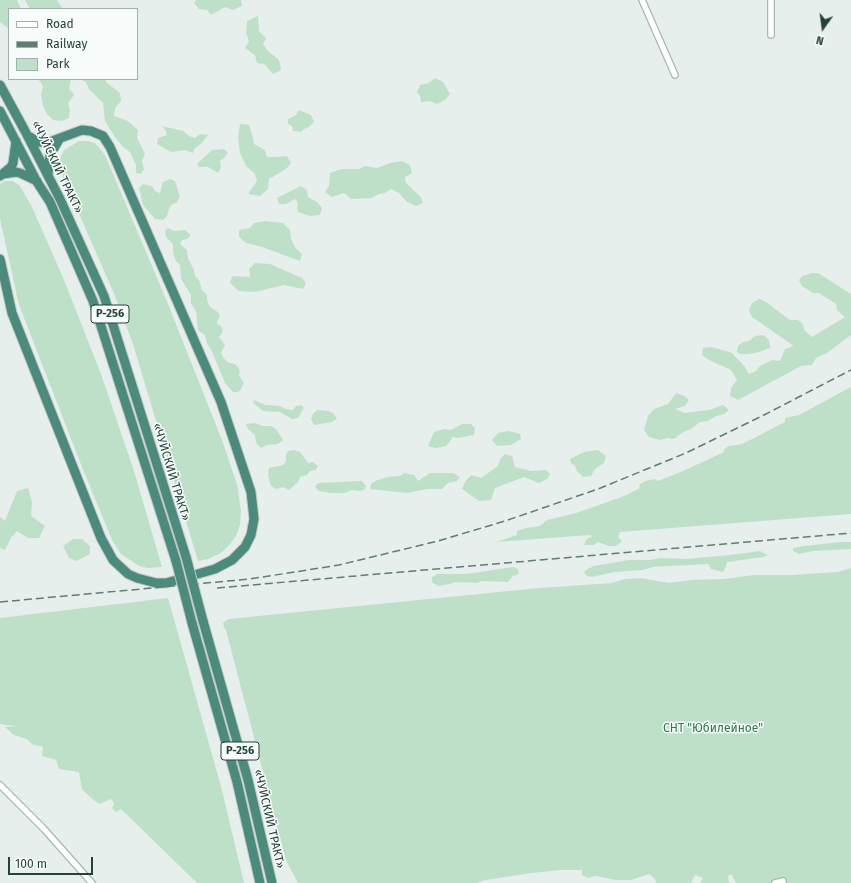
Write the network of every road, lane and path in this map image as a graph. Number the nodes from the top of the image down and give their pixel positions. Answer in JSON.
{"nodes":[{"id":1,"x":642,"y":0,"type":"edge"},
{"id":2,"x":771,"y":0,"type":"edge"},
{"id":3,"x":771,"y":35,"type":"dead end"},
{"id":4,"x":675,"y":75,"type":"dead end"},
{"id":5,"x":0,"y":85,"type":"edge"},
{"id":6,"x":0,"y":111,"type":"edge"},
{"id":7,"x":28,"y":136,"type":"junction"},
{"id":8,"x":60,"y":138,"type":"junction"},
{"id":9,"x":16,"y":141,"type":"junction"},
{"id":10,"x":48,"y":174,"type":"junction"},
{"id":11,"x":1,"y":175,"type":"edge"},
{"id":12,"x":37,"y":182,"type":"junction"},
{"id":13,"x":0,"y":259,"type":"edge"},
{"id":14,"x":0,"y":785,"type":"edge"},
{"id":15,"x":783,"y":881,"type":"dead end"},
{"id":16,"x":92,"y":883,"type":"edge"},
{"id":17,"x":260,"y":883,"type":"edge"},
{"id":18,"x":272,"y":883,"type":"edge"},
{"id":19,"x":775,"y":883,"type":"edge"}],
"edges":[{"from":1,"to":4,"type":"street"},
{"from":2,"to":3,"type":"street"},
{"from":5,"to":7,"type":"highway","name":"«ЧУЙСКИЙ ТРАКТ»","number":"Р-256"},
{"from":6,"to":9,"type":"highway","name":"«ЧУЙСКИЙ ТРАКТ»","number":"Р-256"},
{"from":7,"to":8,"type":"highway"},
{"from":7,"to":10,"type":"highway","name":"«ЧУЙСКИЙ ТРАКТ»","number":"Р-256"},
{"from":8,"to":10,"type":"highway"},
{"from":8,"to":13,"type":"highway"},
{"from":9,"to":11,"type":"highway"},
{"from":9,"to":12,"type":"highway","name":"«ЧУЙСКИЙ ТРАКТ»","number":"Р-256"},
{"from":10,"to":18,"type":"highway","name":"«ЧУЙСКИЙ ТРАКТ»","number":"Р-256","bridge":true},
{"from":11,"to":12,"type":"highway"},
{"from":12,"to":17,"type":"highway","name":"«ЧУЙСКИЙ ТРАКТ»","number":"Р-256","bridge":true},
{"from":14,"to":16,"type":"street"},
{"from":15,"to":19,"type":"street"}]}
